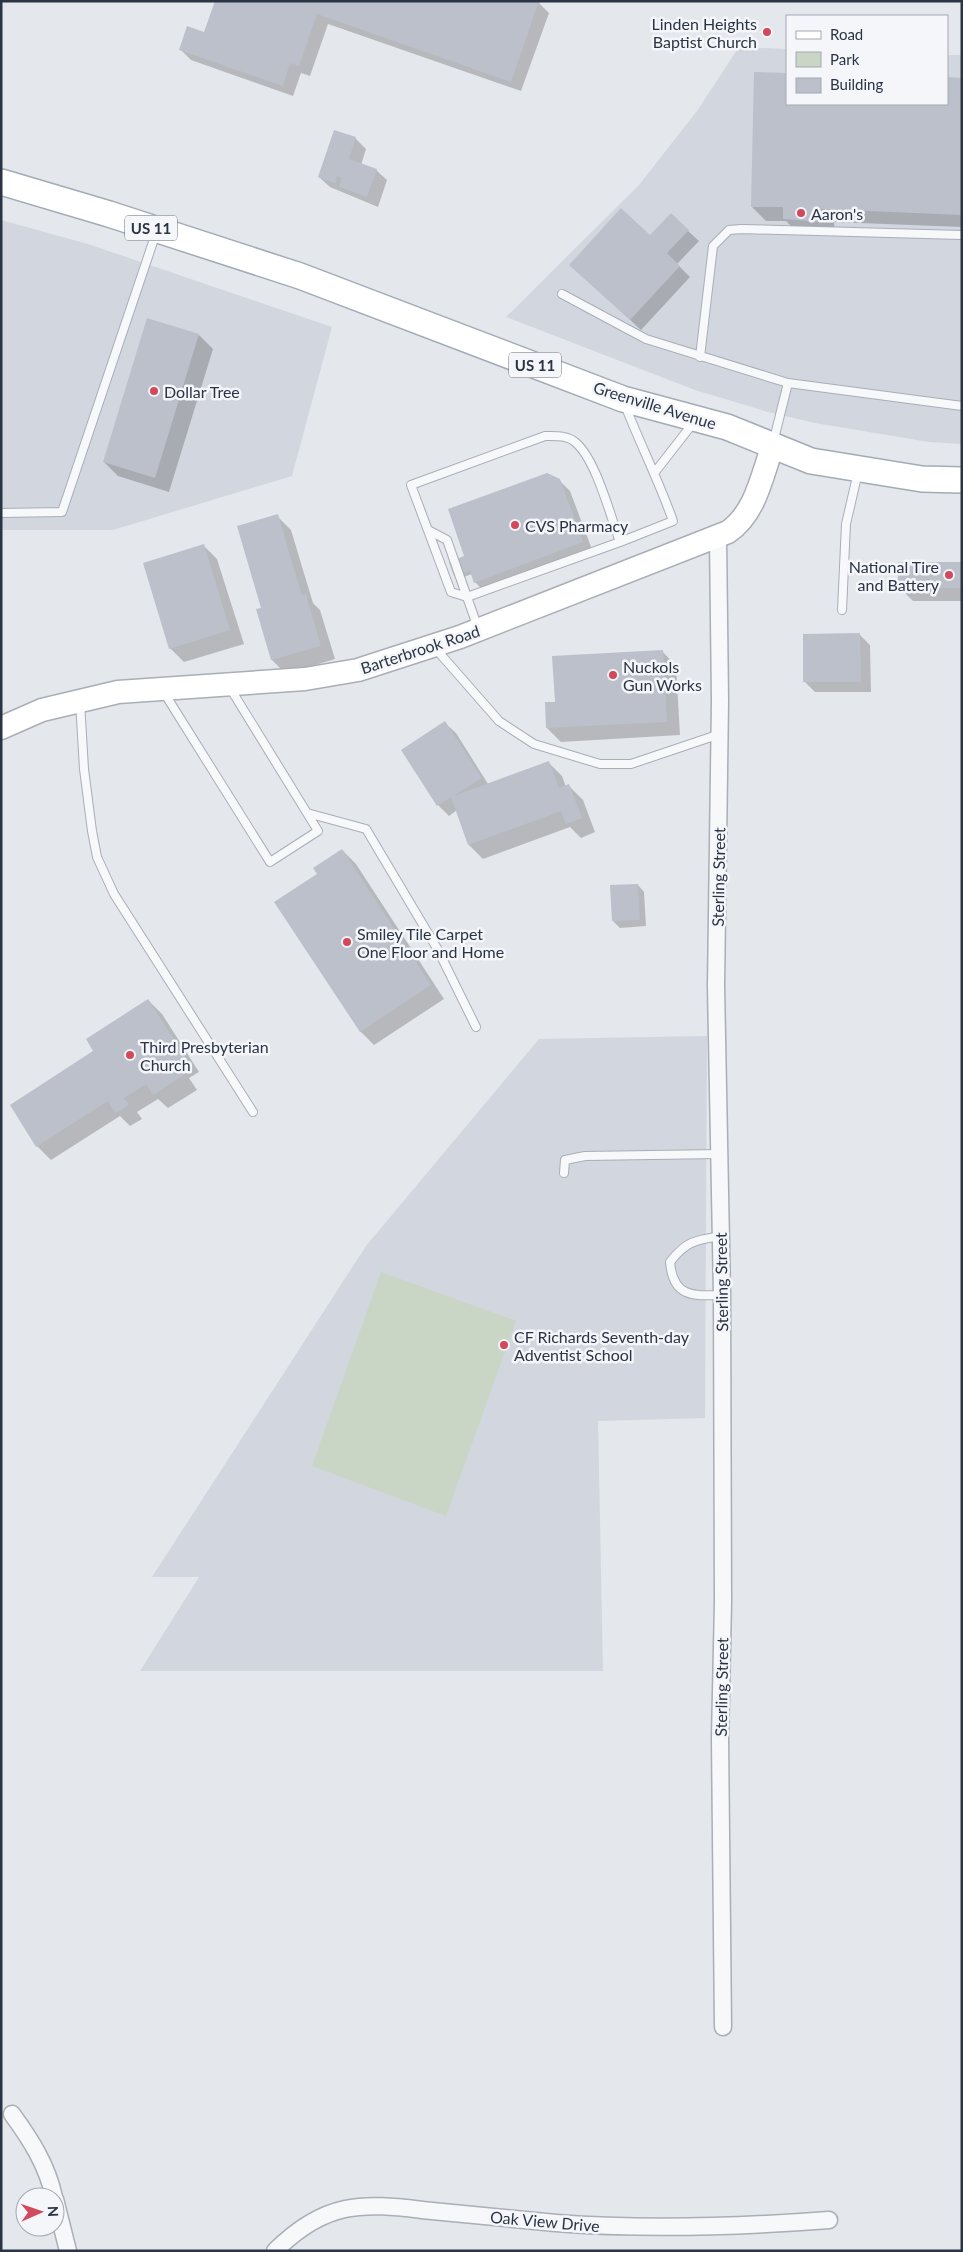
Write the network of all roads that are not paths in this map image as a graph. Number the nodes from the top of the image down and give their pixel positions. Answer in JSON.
{"nodes":[{"id":1,"x":1,"y":182,"type":"edge"},
{"id":2,"x":157,"y":230,"type":"junction"},
{"id":3,"x":962,"y":235,"type":"edge"},
{"id":4,"x":562,"y":294,"type":"dead end"},
{"id":5,"x":700,"y":357,"type":"junction"},
{"id":6,"x":788,"y":383,"type":"junction"},
{"id":7,"x":623,"y":399,"type":"junction"},
{"id":8,"x":962,"y":406,"type":"edge"},
{"id":9,"x":697,"y":419,"type":"junction"},
{"id":10,"x":773,"y":445,"type":"junction"},
{"id":11,"x":859,"y":470,"type":"junction"},
{"id":12,"x":655,"y":472,"type":"junction"},
{"id":13,"x":962,"y":480,"type":"edge"},
{"id":14,"x":1,"y":513,"type":"edge"},
{"id":15,"x":428,"y":530,"type":"junction"},
{"id":16,"x":718,"y":537,"type":"junction"},
{"id":17,"x":620,"y":542,"type":"junction"},
{"id":18,"x":467,"y":597,"type":"junction"},
{"id":19,"x":842,"y":610,"type":"dead end"},
{"id":20,"x":479,"y":630,"type":"junction"},
{"id":21,"x":433,"y":646,"type":"junction"},
{"id":22,"x":229,"y":686,"type":"junction"},
{"id":23,"x":162,"y":690,"type":"junction"},
{"id":24,"x":80,"y":700,"type":"junction"},
{"id":25,"x":1,"y":728,"type":"edge"},
{"id":26,"x":720,"y":734,"type":"junction"},
{"id":27,"x":307,"y":813,"type":"junction"},
{"id":28,"x":476,"y":1027,"type":"dead end"},
{"id":29,"x":253,"y":1112,"type":"dead end"},
{"id":30,"x":719,"y":1154,"type":"junction"},
{"id":31,"x":564,"y":1173,"type":"dead end"},
{"id":32,"x":721,"y":1236,"type":"junction"},
{"id":33,"x":722,"y":1295,"type":"junction"},
{"id":34,"x":723,"y":2027,"type":"dead end"},
{"id":35,"x":12,"y":2114,"type":"dead end"},
{"id":36,"x":51,"y":2187,"type":"edge"},
{"id":37,"x":829,"y":2220,"type":"dead end"},
{"id":38,"x":65,"y":2237,"type":"edge"},
{"id":39,"x":68,"y":2251,"type":"edge"},
{"id":40,"x":275,"y":2251,"type":"edge"}],
"edges":[{"from":1,"to":2,"type":"main road","number":"US 11"},
{"from":2,"to":7,"type":"main road","name":"Greenville Avenue","number":"US 11"},
{"from":2,"to":14,"type":"lane"},
{"from":3,"to":5,"type":"lane"},
{"from":4,"to":5,"type":"lane"},
{"from":5,"to":6,"type":"lane"},
{"from":6,"to":8,"type":"lane"},
{"from":6,"to":10,"type":"lane"},
{"from":7,"to":9,"type":"main road","name":"Greenville Avenue","number":"US 11"},
{"from":7,"to":12,"type":"lane"},
{"from":9,"to":10,"type":"main road","name":"Greenville Avenue","number":"US 11"},
{"from":9,"to":12,"type":"lane"},
{"from":10,"to":11,"type":"main road","name":"Greenville Avenue","number":"US 11"},
{"from":10,"to":16,"type":"street","name":"Barterbrook Road"},
{"from":11,"to":13,"type":"main road","name":"Greenville Avenue","number":"US 11"},
{"from":11,"to":19,"type":"lane"},
{"from":12,"to":17,"type":"lane"},
{"from":15,"to":17,"type":"lane"},
{"from":15,"to":18,"type":"lane"},
{"from":15,"to":18,"type":"lane"},
{"from":16,"to":20,"type":"street","name":"Barterbrook Road"},
{"from":16,"to":26,"type":"street","name":"Sterling Street"},
{"from":17,"to":18,"type":"lane"},
{"from":18,"to":20,"type":"lane"},
{"from":20,"to":21,"type":"street","name":"Barterbrook Road"},
{"from":21,"to":22,"type":"street","name":"Barterbrook Road"},
{"from":21,"to":26,"type":"lane"},
{"from":22,"to":23,"type":"street","name":"Barterbrook Road"},
{"from":22,"to":27,"type":"lane"},
{"from":23,"to":24,"type":"street","name":"Barterbrook Road"},
{"from":23,"to":27,"type":"lane"},
{"from":24,"to":25,"type":"street","name":"Barterbrook Road"},
{"from":24,"to":29,"type":"lane"},
{"from":26,"to":30,"type":"street","name":"Sterling Street"},
{"from":27,"to":28,"type":"lane"},
{"from":30,"to":31,"type":"lane"},
{"from":30,"to":32,"type":"street","name":"Sterling Street"},
{"from":32,"to":33,"type":"street","name":"Sterling Street"},
{"from":32,"to":33,"type":"lane"},
{"from":33,"to":34,"type":"street","name":"Sterling Street"},
{"from":35,"to":36,"type":"street"},
{"from":37,"to":40,"type":"street","name":"Oak View Drive"},
{"from":38,"to":39,"type":"street"}]}
